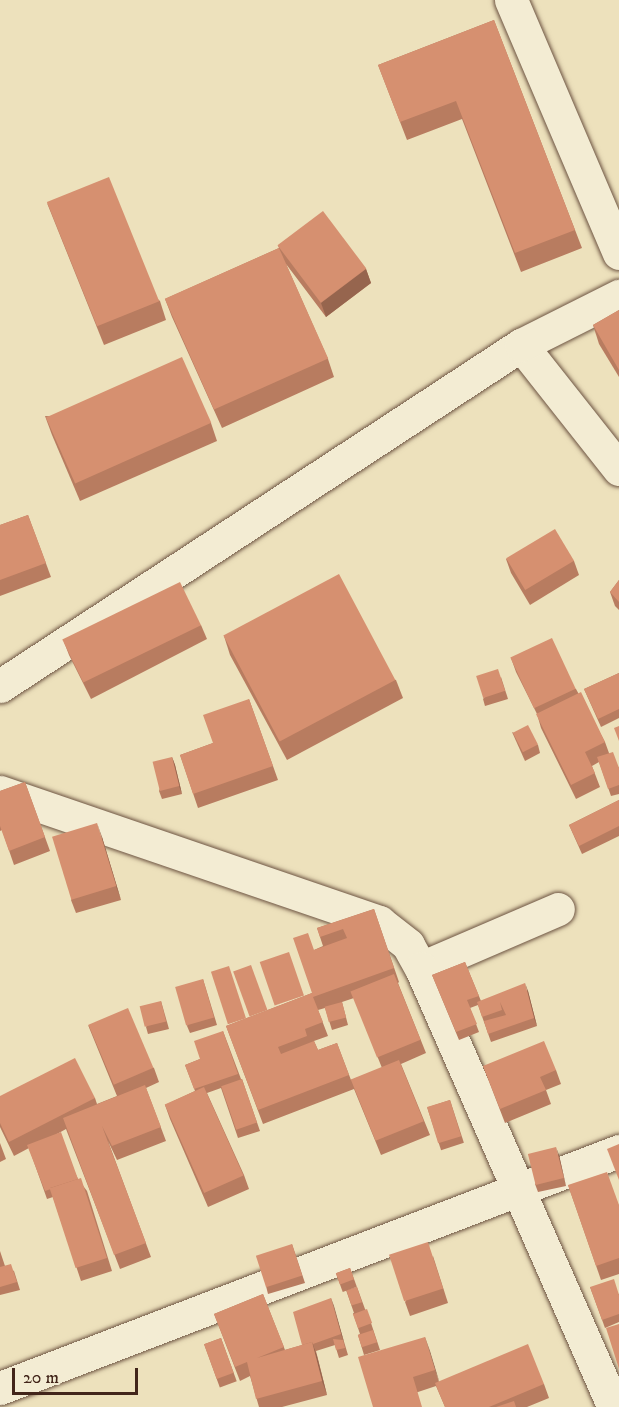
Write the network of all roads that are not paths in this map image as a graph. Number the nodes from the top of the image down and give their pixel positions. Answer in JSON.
{"nodes":[{"id":1,"x":511,"y":0,"type":"edge"},
{"id":2,"x":619,"y":253,"type":"edge"},
{"id":3,"x":619,"y":296,"type":"edge"},
{"id":4,"x":521,"y":345,"type":"junction"},
{"id":5,"x":619,"y":469,"type":"edge"},
{"id":6,"x":0,"y":686,"type":"edge"},
{"id":7,"x":0,"y":792,"type":"edge"},
{"id":8,"x":558,"y":909,"type":"dead end"},
{"id":9,"x":421,"y":968,"type":"junction"},
{"id":10,"x":619,"y":1151,"type":"edge"},
{"id":11,"x":517,"y":1189,"type":"junction"},
{"id":12,"x":0,"y":1388,"type":"edge"},
{"id":13,"x":614,"y":1407,"type":"edge"}],
"edges":[{"from":1,"to":2,"type":"street"},
{"from":3,"to":4,"type":"street"},
{"from":4,"to":5,"type":"street"},
{"from":4,"to":6,"type":"street"},
{"from":7,"to":9,"type":"street"},
{"from":8,"to":9,"type":"street"},
{"from":9,"to":11,"type":"street"},
{"from":10,"to":11,"type":"street"},
{"from":11,"to":12,"type":"street"},
{"from":11,"to":13,"type":"street"}]}
